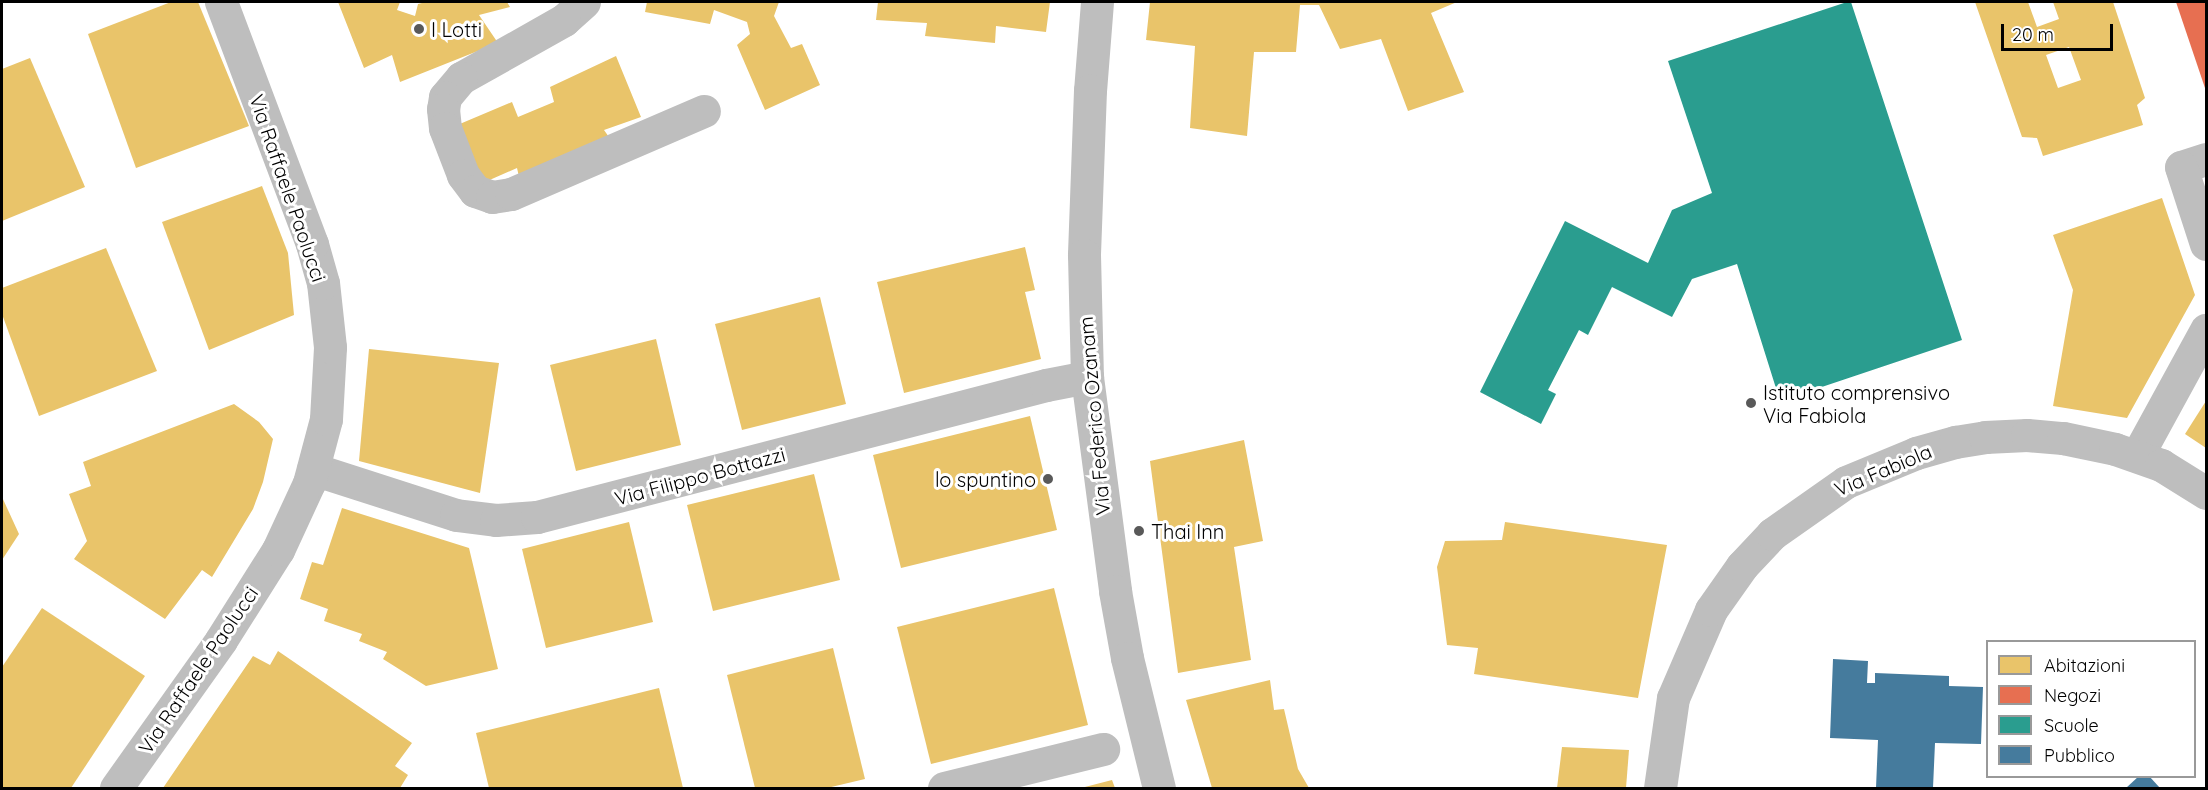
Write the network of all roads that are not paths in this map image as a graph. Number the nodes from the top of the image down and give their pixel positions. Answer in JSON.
{"nodes":[{"id":1,"x":221,"y":2,"type":"edge"},
{"id":2,"x":584,"y":2,"type":"edge"},
{"id":3,"x":1097,"y":2,"type":"edge"},
{"id":4,"x":704,"y":111,"type":"dead end"},
{"id":5,"x":2206,"y":159,"type":"edge"},
{"id":6,"x":2206,"y":244,"type":"edge"},
{"id":7,"x":2206,"y":330,"type":"edge"},
{"id":8,"x":1087,"y":377,"type":"junction"},
{"id":9,"x":2137,"y":456,"type":"junction"},
{"id":10,"x":313,"y":469,"type":"junction"},
{"id":11,"x":2206,"y":493,"type":"edge"},
{"id":12,"x":1103,"y":749,"type":"dead end"},
{"id":13,"x":116,"y":789,"type":"edge"},
{"id":14,"x":944,"y":789,"type":"edge"},
{"id":15,"x":1159,"y":789,"type":"edge"},
{"id":16,"x":1660,"y":789,"type":"edge"}],
"edges":[{"from":1,"to":10,"type":"street","name":"Via Raffaele Paolucci"},
{"from":2,"to":4,"type":"street"},
{"from":3,"to":8,"type":"street","name":"Via Federico Ozanam"},
{"from":5,"to":6,"type":"street"},
{"from":7,"to":9,"type":"street"},
{"from":8,"to":10,"type":"street","name":"Via Filippo Bottazzi"},
{"from":8,"to":15,"type":"street","name":"Via Federico Ozanam"},
{"from":9,"to":11,"type":"street","name":"Via Fabiola"},
{"from":9,"to":16,"type":"street","name":"Via Fabiola"},
{"from":10,"to":13,"type":"street","name":"Via Raffaele Paolucci"},
{"from":12,"to":14,"type":"street"}]}
